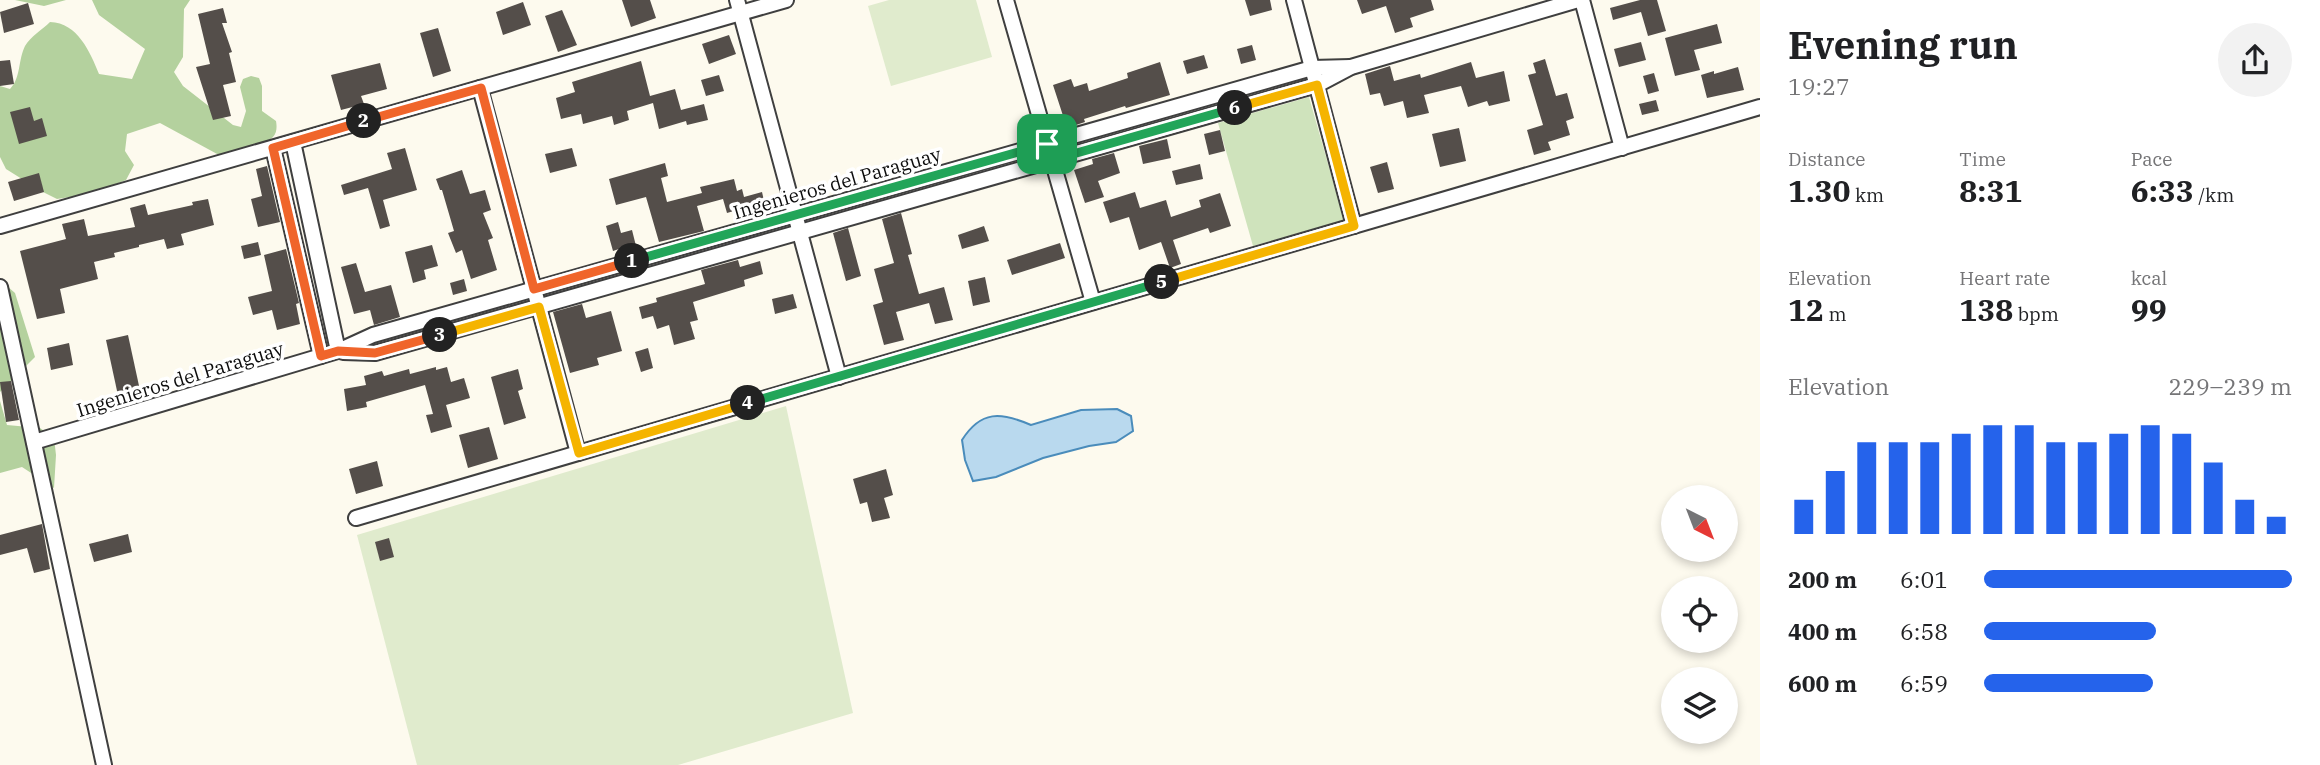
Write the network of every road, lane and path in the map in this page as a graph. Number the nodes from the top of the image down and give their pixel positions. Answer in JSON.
{"nodes":[{"id":1,"x":786,"y":0,"type":"edge"},
{"id":2,"x":1006,"y":0,"type":"edge"},
{"id":3,"x":1294,"y":0,"type":"edge"},
{"id":4,"x":1580,"y":0,"type":"edge"},
{"id":5,"x":739,"y":6,"type":"edge"},
{"id":6,"x":1350,"y":67,"type":"junction"},
{"id":7,"x":1312,"y":68,"type":"junction"},
{"id":8,"x":1317,"y":85,"type":"junction"},
{"id":9,"x":481,"y":88,"type":"junction"},
{"id":10,"x":1760,"y":107,"type":"edge"},
{"id":11,"x":293,"y":142,"type":"junction"},
{"id":12,"x":1047,"y":144,"type":"junction"},
{"id":13,"x":273,"y":148,"type":"junction"},
{"id":14,"x":1622,"y":148,"type":"junction"},
{"id":15,"x":1052,"y":160,"type":"junction"},
{"id":16,"x":795,"y":215,"type":"junction"},
{"id":17,"x":0,"y":226,"type":"edge"},
{"id":18,"x":1354,"y":226,"type":"junction"},
{"id":19,"x":800,"y":232,"type":"junction"},
{"id":20,"x":0,"y":287,"type":"edge"},
{"id":21,"x":534,"y":289,"type":"junction"},
{"id":22,"x":1093,"y":302,"type":"junction"},
{"id":23,"x":539,"y":307,"type":"junction"},
{"id":24,"x":338,"y":351,"type":"junction"},
{"id":25,"x":321,"y":356,"type":"junction"},
{"id":26,"x":839,"y":377,"type":"junction"},
{"id":27,"x":34,"y":442,"type":"junction"},
{"id":28,"x":579,"y":453,"type":"junction"},
{"id":29,"x":356,"y":518,"type":"dead end"},
{"id":30,"x":104,"y":765,"type":"edge"}],
"edges":[{"from":1,"to":5,"type":"street"},
{"from":2,"to":12,"type":"street"},
{"from":3,"to":7,"type":"street"},
{"from":4,"to":6,"type":"street","name":"Ingenieros del Paraguay"},
{"from":4,"to":14,"type":"street"},
{"from":5,"to":9,"type":"street"},
{"from":5,"to":16,"type":"street"},
{"from":6,"to":7,"type":"street","name":"Ingenieros del Paraguay"},
{"from":6,"to":8,"type":"street","name":"Ingenieros del Paraguay"},
{"from":7,"to":8,"type":"street"},
{"from":7,"to":12,"type":"street","name":"Ingenieros del Paraguay"},
{"from":8,"to":15,"type":"street","name":"Ingenieros del Paraguay"},
{"from":8,"to":18,"type":"street"},
{"from":9,"to":11,"type":"street"},
{"from":9,"to":21,"type":"street"},
{"from":10,"to":14,"type":"street"},
{"from":11,"to":13,"type":"street"},
{"from":11,"to":24,"type":"street"},
{"from":12,"to":15,"type":"street"},
{"from":12,"to":16,"type":"street","name":"Ingenieros del Paraguay"},
{"from":13,"to":17,"type":"street"},
{"from":13,"to":25,"type":"street"},
{"from":14,"to":18,"type":"street"},
{"from":15,"to":19,"type":"street","name":"Ingenieros del Paraguay"},
{"from":15,"to":22,"type":"street"},
{"from":16,"to":19,"type":"street"},
{"from":16,"to":21,"type":"street","name":"Ingenieros del Paraguay"},
{"from":18,"to":22,"type":"street"},
{"from":19,"to":23,"type":"street","name":"Ingenieros del Paraguay"},
{"from":19,"to":26,"type":"street"},
{"from":20,"to":27,"type":"street"},
{"from":21,"to":23,"type":"street"},
{"from":21,"to":24,"type":"street","name":"Ingenieros del Paraguay"},
{"from":22,"to":26,"type":"street"},
{"from":23,"to":24,"type":"street","name":"Ingenieros del Paraguay"},
{"from":23,"to":28,"type":"street"},
{"from":24,"to":25,"type":"street","name":"Ingenieros del Paraguay"},
{"from":25,"to":27,"type":"street","name":"Ingenieros del Paraguay"},
{"from":26,"to":28,"type":"street"},
{"from":27,"to":30,"type":"street"},
{"from":28,"to":29,"type":"street"}]}
